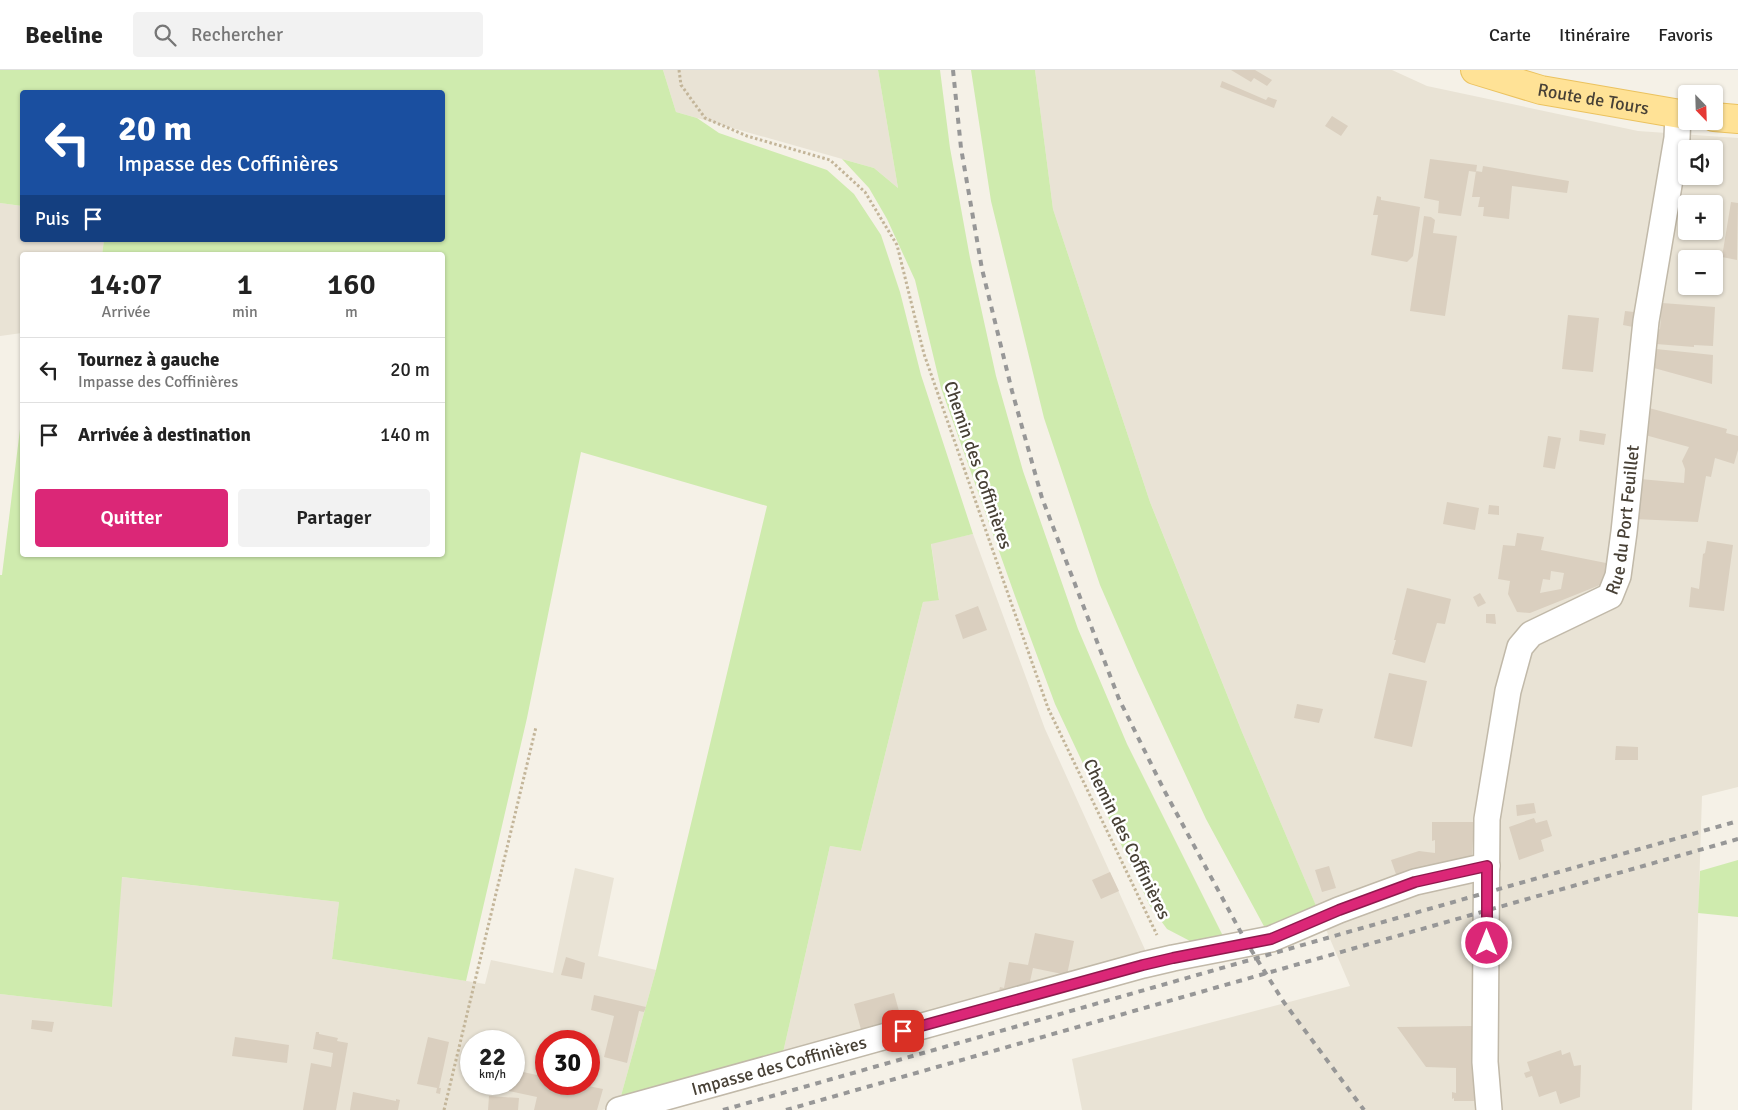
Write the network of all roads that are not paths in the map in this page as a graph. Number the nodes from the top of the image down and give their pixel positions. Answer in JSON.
{"nodes":[{"id":1,"x":1474,"y":70,"type":"edge"},
{"id":2,"x":1678,"y":114,"type":"edge"},
{"id":3,"x":1723,"y":118,"type":"edge"},
{"id":4,"x":1738,"y":119,"type":"edge"},
{"id":5,"x":1678,"y":130,"type":"edge"},
{"id":6,"x":1487,"y":866,"type":"junction"},
{"id":7,"x":619,"y":1110,"type":"edge"},
{"id":8,"x":1489,"y":1110,"type":"edge"}],
"edges":[{"from":1,"to":2,"type":"main road","name":"Route de Tours"},
{"from":3,"to":4,"type":"main road"},
{"from":5,"to":6,"type":"street","name":"Rue du Port Feuillet"},
{"from":6,"to":7,"type":"street","name":"Impasse des Coffinières"},
{"from":6,"to":8,"type":"street","name":"Rue du Port Feuillet"}]}
